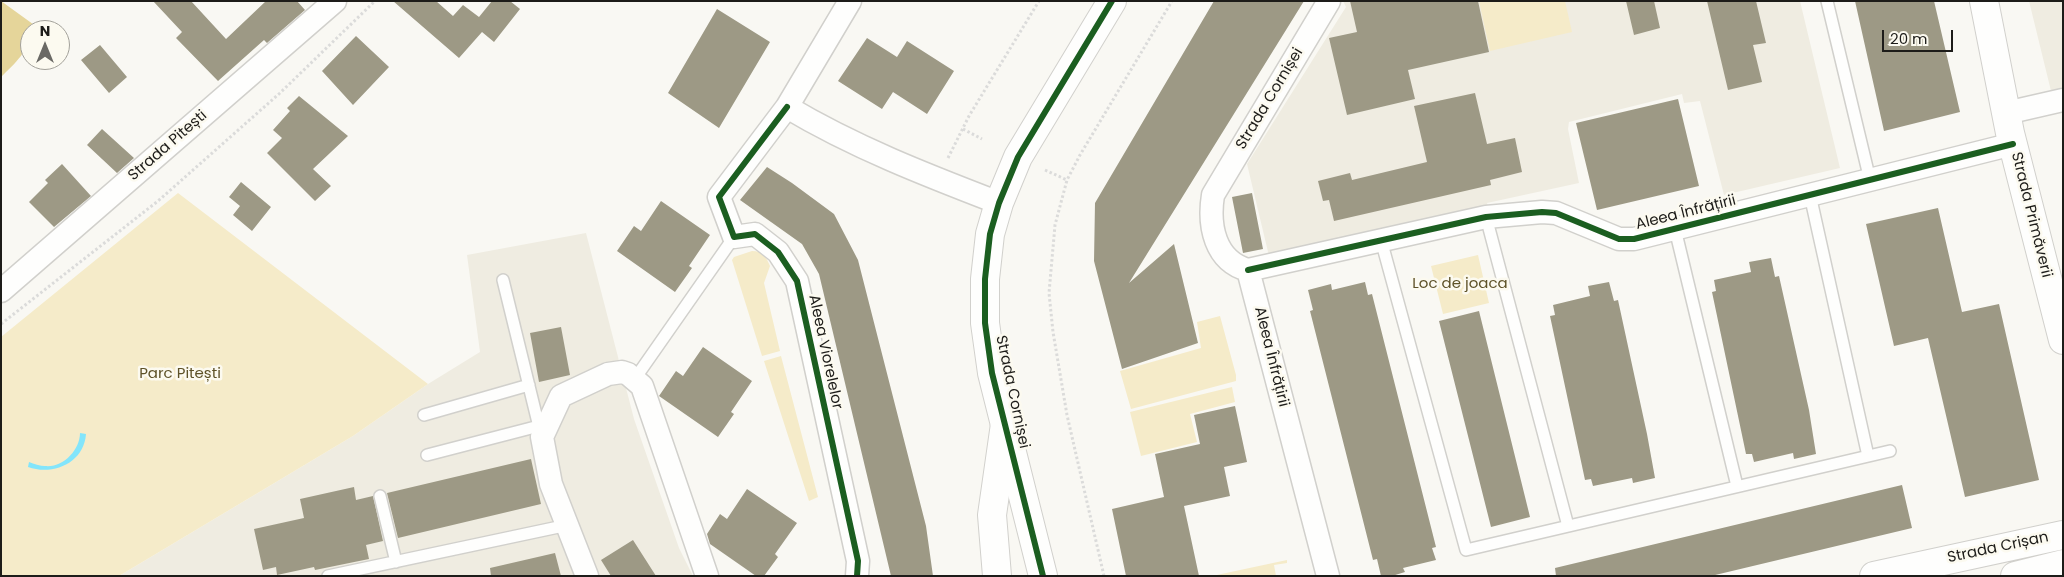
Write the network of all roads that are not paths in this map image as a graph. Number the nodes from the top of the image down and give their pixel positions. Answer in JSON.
{"nodes":[{"id":1,"x":335,"y":1,"type":"edge"},
{"id":2,"x":850,"y":1,"type":"edge"},
{"id":3,"x":1112,"y":1,"type":"edge"},
{"id":4,"x":1329,"y":1,"type":"edge"},
{"id":5,"x":1827,"y":1,"type":"edge"},
{"id":6,"x":1984,"y":1,"type":"edge"},
{"id":7,"x":2063,"y":100,"type":"edge"},
{"id":8,"x":787,"y":107,"type":"junction"},
{"id":9,"x":2006,"y":113,"type":"junction"},
{"id":10,"x":2013,"y":144,"type":"junction"},
{"id":11,"x":1870,"y":180,"type":"junction"},
{"id":12,"x":1810,"y":195,"type":"junction"},
{"id":13,"x":999,"y":202,"type":"junction"},
{"id":14,"x":1486,"y":217,"type":"junction"},
{"id":15,"x":1675,"y":229,"type":"junction"},
{"id":16,"x":734,"y":236,"type":"junction"},
{"id":17,"x":1381,"y":240,"type":"junction"},
{"id":18,"x":1248,"y":270,"type":"junction"},
{"id":19,"x":504,"y":280,"type":"dead end"},
{"id":20,"x":1,"y":291,"type":"edge"},
{"id":21,"x":2063,"y":340,"type":"edge"},
{"id":22,"x":634,"y":380,"type":"junction"},
{"id":23,"x":529,"y":385,"type":"junction"},
{"id":24,"x":424,"y":414,"type":"dead end"},
{"id":25,"x":1004,"y":424,"type":"junction"},
{"id":26,"x":540,"y":431,"type":"junction"},
{"id":27,"x":1890,"y":450,"type":"dead end"},
{"id":28,"x":427,"y":455,"type":"dead end"},
{"id":29,"x":1868,"y":456,"type":"junction"},
{"id":30,"x":1738,"y":486,"type":"junction"},
{"id":31,"x":380,"y":496,"type":"dead end"},
{"id":32,"x":568,"y":525,"type":"junction"},
{"id":33,"x":1568,"y":526,"type":"junction"},
{"id":34,"x":2063,"y":534,"type":"edge"},
{"id":35,"x":396,"y":562,"type":"junction"},
{"id":36,"x":2063,"y":564,"type":"edge"},
{"id":37,"x":328,"y":576,"type":"edge"},
{"id":38,"x":587,"y":576,"type":"edge"},
{"id":39,"x":707,"y":576,"type":"edge"},
{"id":40,"x":856,"y":576,"type":"edge"},
{"id":41,"x":997,"y":576,"type":"edge"},
{"id":42,"x":1043,"y":576,"type":"edge"},
{"id":43,"x":1328,"y":576,"type":"edge"},
{"id":44,"x":1874,"y":576,"type":"edge"},
{"id":45,"x":2016,"y":576,"type":"edge"}],
"edges":[{"from":1,"to":20,"type":"street","name":"Strada Pitești"},
{"from":2,"to":8,"type":"street"},
{"from":3,"to":13,"type":"street","name":"Strada Cornișei"},
{"from":4,"to":18,"type":"street","name":"Strada Cornișei"},
{"from":5,"to":11,"type":"lane"},
{"from":6,"to":9,"type":"street","name":"Strada Primăverii"},
{"from":7,"to":9,"type":"street"},
{"from":8,"to":13,"type":"street"},
{"from":8,"to":16,"type":"street"},
{"from":9,"to":10,"type":"street","name":"Strada Primăverii"},
{"from":10,"to":11,"type":"street","name":"Aleea Înfrățirii"},
{"from":10,"to":21,"type":"street","name":"Strada Primăverii"},
{"from":11,"to":12,"type":"street","name":"Aleea Înfrățirii"},
{"from":12,"to":15,"type":"street","name":"Aleea Înfrățirii"},
{"from":12,"to":29,"type":"lane"},
{"from":13,"to":25,"type":"street","name":"Strada Cornișei"},
{"from":14,"to":15,"type":"street","name":"Aleea Înfrățirii"},
{"from":14,"to":17,"type":"street","name":"Aleea Înfrățirii"},
{"from":14,"to":33,"type":"lane"},
{"from":15,"to":30,"type":"lane","name":"Aleea Înfrățirii"},
{"from":16,"to":22,"type":"lane"},
{"from":16,"to":40,"type":"street","name":"Aleea Viorelelor"},
{"from":17,"to":18,"type":"street","name":"Aleea Înfrățirii"},
{"from":17,"to":33,"type":"lane"},
{"from":18,"to":43,"type":"street","name":"Aleea Înfrățirii"},
{"from":19,"to":23,"type":"lane"},
{"from":22,"to":26,"type":"street"},
{"from":22,"to":39,"type":"street"},
{"from":23,"to":24,"type":"lane"},
{"from":23,"to":26,"type":"lane"},
{"from":25,"to":41,"type":"street"},
{"from":25,"to":42,"type":"street","name":"Strada Cornișei"},
{"from":26,"to":28,"type":"lane"},
{"from":26,"to":32,"type":"street"},
{"from":27,"to":29,"type":"lane"},
{"from":29,"to":30,"type":"lane"},
{"from":30,"to":33,"type":"lane"},
{"from":31,"to":35,"type":"lane"},
{"from":32,"to":35,"type":"lane"},
{"from":32,"to":38,"type":"street"},
{"from":34,"to":44,"type":"street","name":"Strada Crișan"},
{"from":35,"to":37,"type":"lane"},
{"from":36,"to":45,"type":"street","name":"Strada Crișan"}]}
